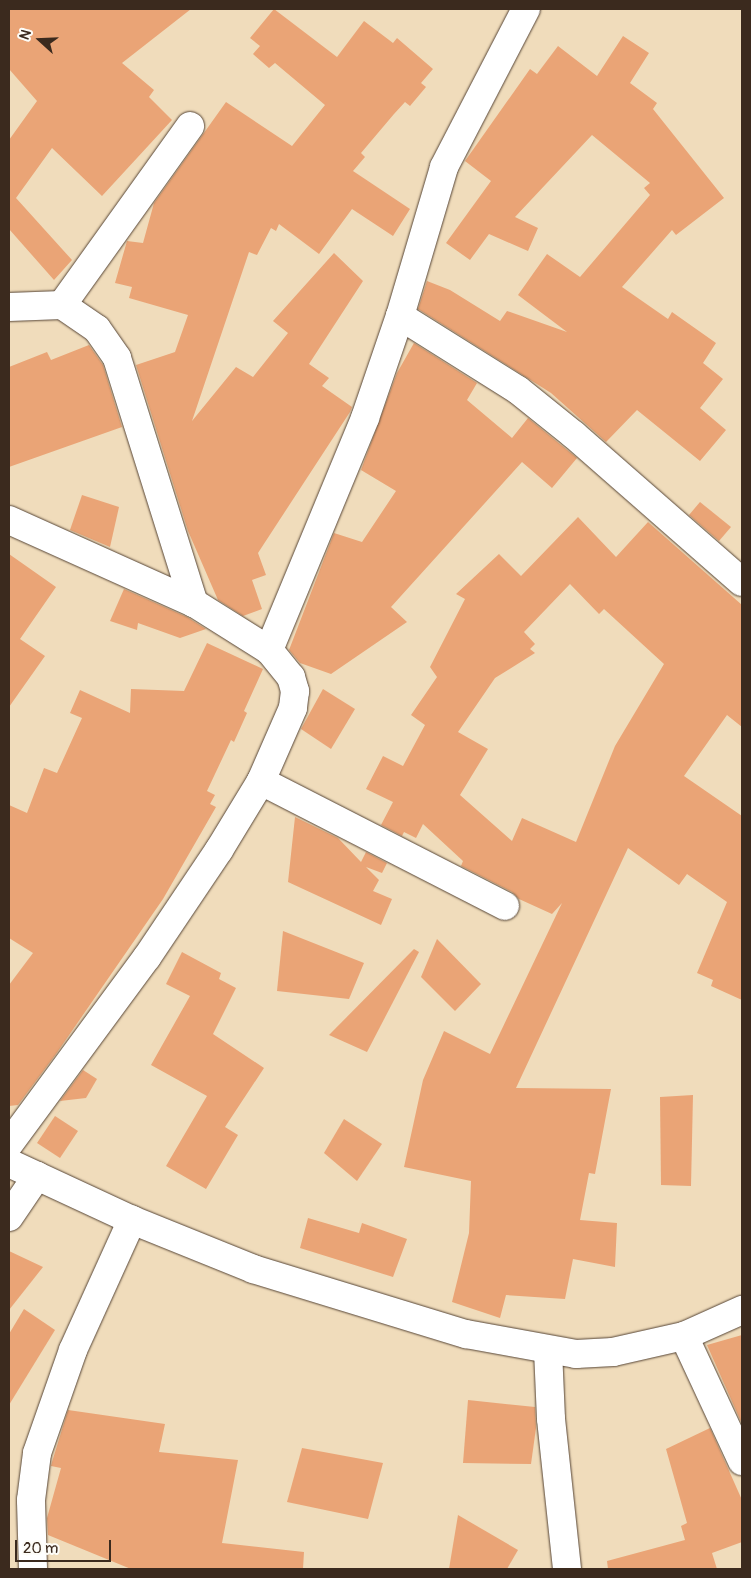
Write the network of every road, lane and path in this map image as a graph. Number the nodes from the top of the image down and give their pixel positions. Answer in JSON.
{"nodes":[{"id":1,"x":526,"y":9,"type":"edge"},
{"id":2,"x":190,"y":126,"type":"dead end"},
{"id":3,"x":62,"y":305,"type":"junction"},
{"id":4,"x":9,"y":307,"type":"edge"},
{"id":5,"x":400,"y":316,"type":"junction"},
{"id":6,"x":9,"y":520,"type":"edge"},
{"id":7,"x":742,"y":582,"type":"edge"},
{"id":8,"x":194,"y":603,"type":"junction"},
{"id":9,"x":269,"y":650,"type":"junction"},
{"id":10,"x":261,"y":781,"type":"junction"},
{"id":11,"x":505,"y":906,"type":"dead end"},
{"id":12,"x":9,"y":1144,"type":"edge"},
{"id":13,"x":9,"y":1163,"type":"edge"},
{"id":14,"x":37,"y":1176,"type":"junction"},
{"id":15,"x":9,"y":1217,"type":"edge"},
{"id":16,"x":132,"y":1220,"type":"junction"},
{"id":17,"x":742,"y":1310,"type":"edge"},
{"id":18,"x":684,"y":1336,"type":"junction"},
{"id":19,"x":548,"y":1350,"type":"junction"},
{"id":20,"x":742,"y":1461,"type":"edge"},
{"id":21,"x":32,"y":1569,"type":"edge"},
{"id":22,"x":567,"y":1569,"type":"edge"}],
"edges":[{"from":1,"to":5,"type":"street"},
{"from":2,"to":3,"type":"street"},
{"from":3,"to":4,"type":"street"},
{"from":3,"to":8,"type":"street"},
{"from":5,"to":7,"type":"street"},
{"from":5,"to":9,"type":"street"},
{"from":6,"to":8,"type":"street"},
{"from":8,"to":9,"type":"street"},
{"from":9,"to":10,"type":"street"},
{"from":10,"to":11,"type":"street"},
{"from":10,"to":12,"type":"street"},
{"from":13,"to":14,"type":"street"},
{"from":14,"to":15,"type":"street"},
{"from":14,"to":16,"type":"street"},
{"from":16,"to":19,"type":"street"},
{"from":16,"to":21,"type":"street"},
{"from":17,"to":18,"type":"street"},
{"from":18,"to":19,"type":"street"},
{"from":18,"to":20,"type":"street"},
{"from":19,"to":22,"type":"street"}]}
